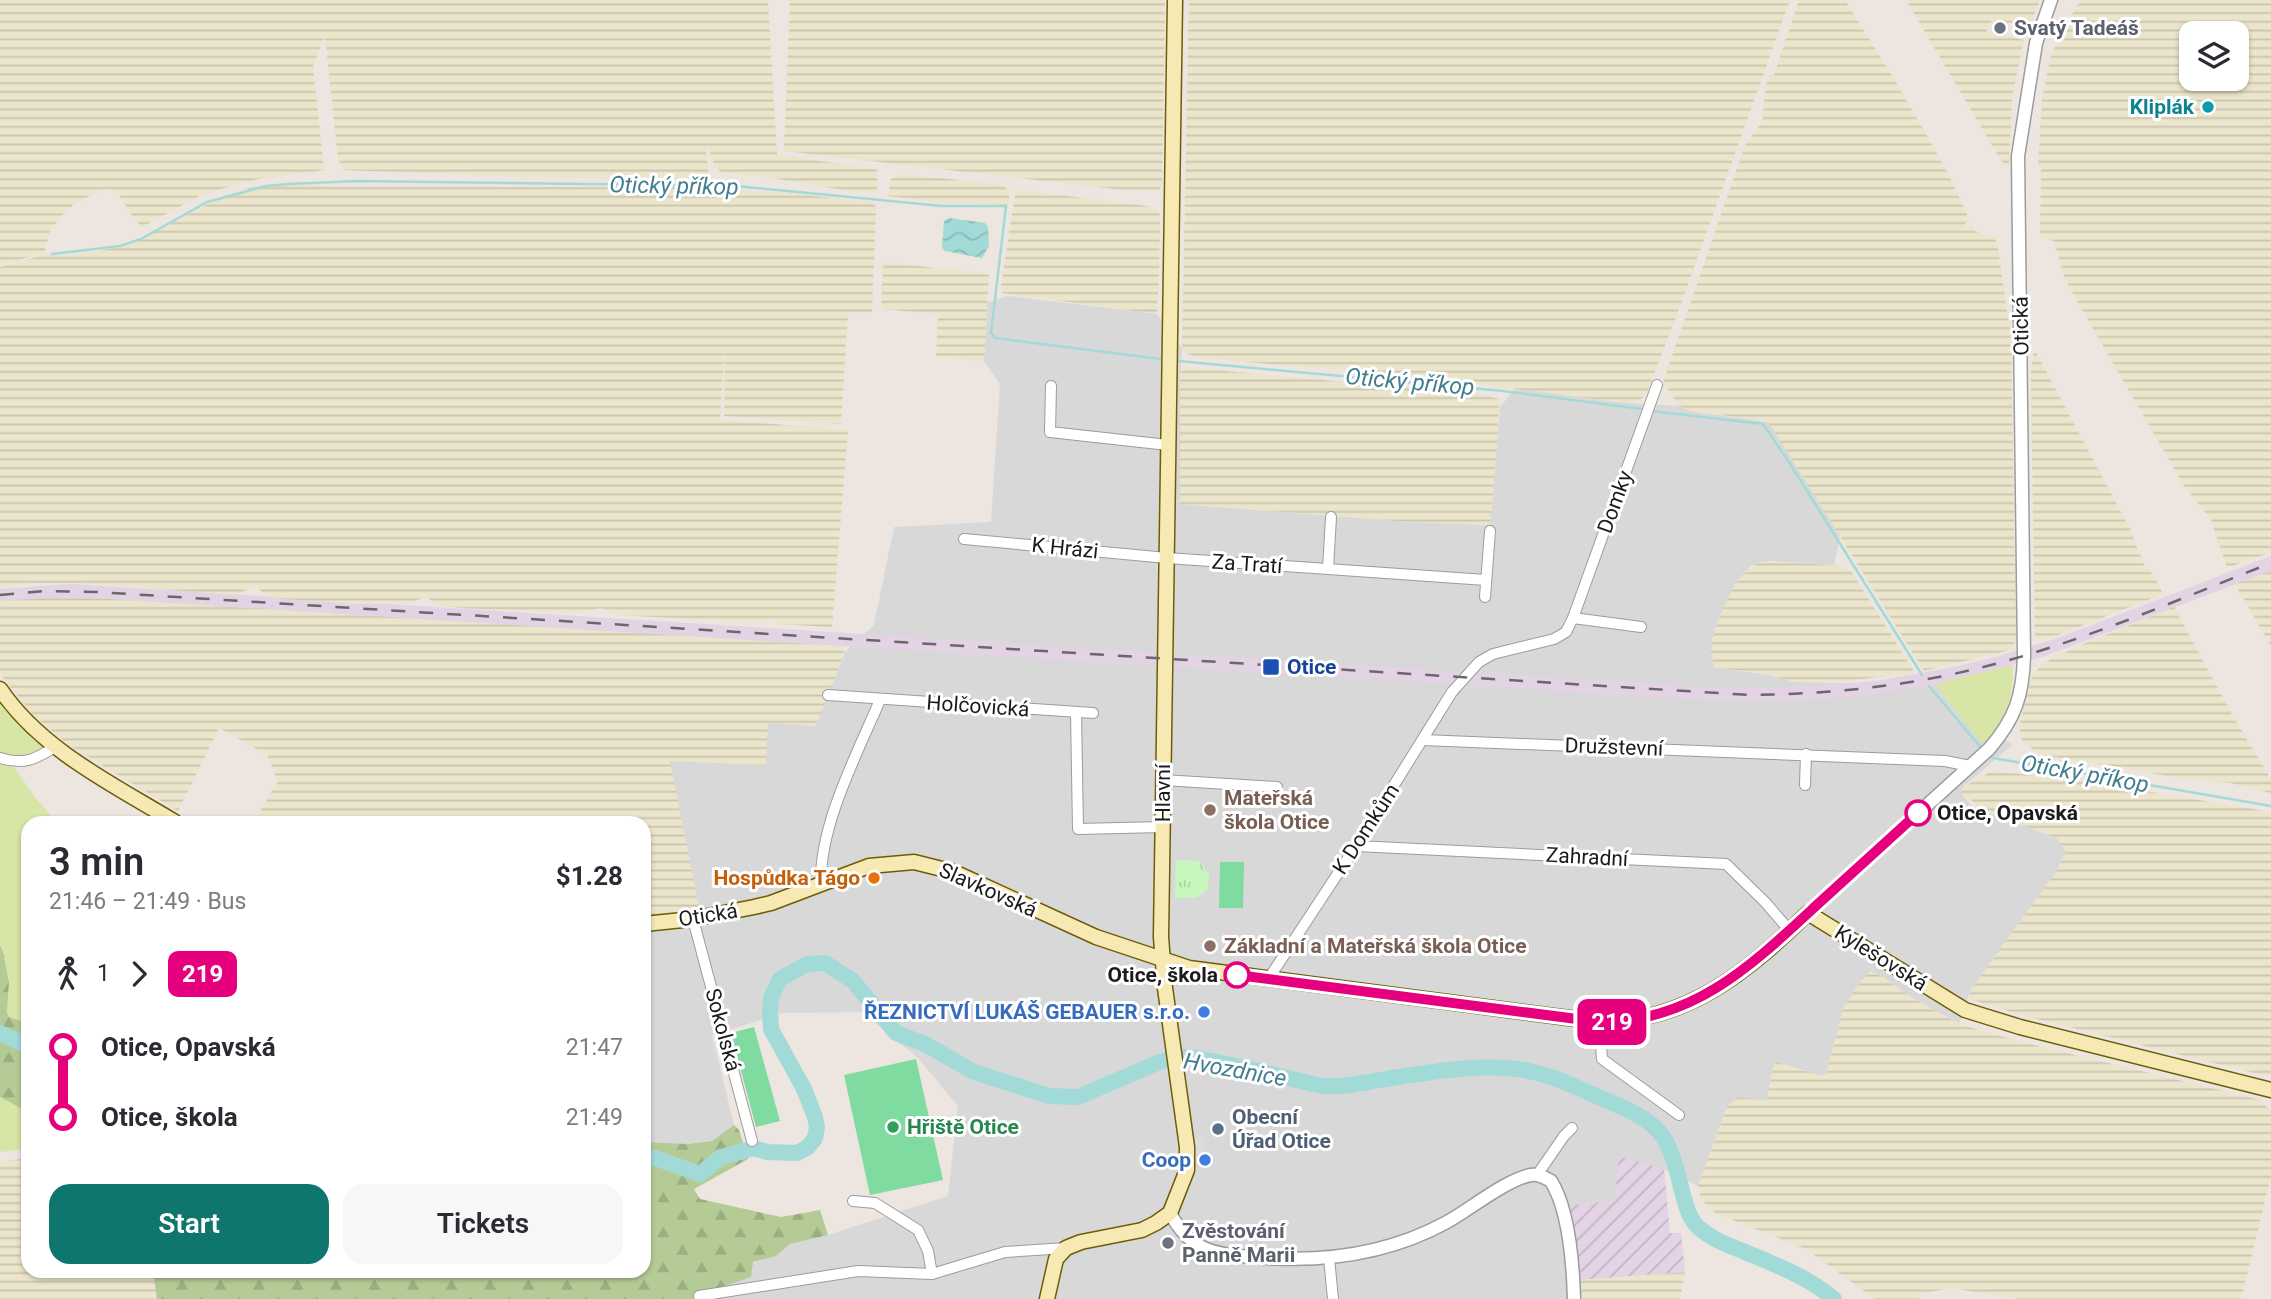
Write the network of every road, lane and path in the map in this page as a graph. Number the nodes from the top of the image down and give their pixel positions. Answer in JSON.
{"nodes":[{"id":1,"x":1175,"y":0,"type":"edge"},
{"id":2,"x":2051,"y":0,"type":"edge"},
{"id":3,"x":1657,"y":385,"type":"dead end"},
{"id":4,"x":1051,"y":386,"type":"dead end"},
{"id":5,"x":1168,"y":445,"type":"junction"},
{"id":6,"x":1331,"y":517,"type":"dead end"},
{"id":7,"x":1490,"y":531,"type":"dead end"},
{"id":8,"x":964,"y":538,"type":"dead end"},
{"id":9,"x":1167,"y":558,"type":"junction"},
{"id":10,"x":1328,"y":569,"type":"junction"},
{"id":11,"x":1486,"y":580,"type":"junction"},
{"id":12,"x":1485,"y":597,"type":"dead end"},
{"id":13,"x":1573,"y":618,"type":"junction"},
{"id":14,"x":1641,"y":627,"type":"dead end"},
{"id":15,"x":1464,"y":679,"type":"joint"},
{"id":16,"x":0,"y":689,"type":"edge"},
{"id":17,"x":828,"y":695,"type":"dead end"},
{"id":18,"x":880,"y":700,"type":"junction"},
{"id":19,"x":1076,"y":712,"type":"junction"},
{"id":20,"x":1093,"y":713,"type":"dead end"},
{"id":21,"x":1423,"y":740,"type":"junction"},
{"id":22,"x":55,"y":747,"type":"junction"},
{"id":23,"x":1806,"y":754,"type":"junction"},
{"id":24,"x":0,"y":758,"type":"edge"},
{"id":25,"x":1970,"y":766,"type":"junction"},
{"id":26,"x":1163,"y":780,"type":"junction"},
{"id":27,"x":1805,"y":785,"type":"dead end"},
{"id":28,"x":1277,"y":787,"type":"dead end"},
{"id":29,"x":165,"y":816,"type":"edge"},
{"id":30,"x":1163,"y":827,"type":"junction"},
{"id":31,"x":1356,"y":846,"type":"junction"},
{"id":32,"x":821,"y":884,"type":"junction"},
{"id":33,"x":771,"y":903,"type":"joint"},
{"id":34,"x":1808,"y":913,"type":"junction"},
{"id":35,"x":693,"y":919,"type":"junction"},
{"id":36,"x":651,"y":923,"type":"edge"},
{"id":37,"x":1790,"y":931,"type":"junction"},
{"id":38,"x":1162,"y":961,"type":"junction"},
{"id":39,"x":1269,"y":978,"type":"junction"},
{"id":40,"x":1600,"y":1022,"type":"junction"},
{"id":41,"x":2271,"y":1090,"type":"edge"},
{"id":42,"x":1679,"y":1115,"type":"dead end"},
{"id":43,"x":1572,"y":1128,"type":"dead end"},
{"id":44,"x":752,"y":1140,"type":"dead end"},
{"id":45,"x":1537,"y":1175,"type":"junction"},
{"id":46,"x":853,"y":1201,"type":"dead end"},
{"id":47,"x":1170,"y":1213,"type":"junction"},
{"id":48,"x":1066,"y":1248,"type":"junction"},
{"id":49,"x":1329,"y":1258,"type":"junction"},
{"id":50,"x":932,"y":1274,"type":"junction"},
{"id":51,"x":699,"y":1296,"type":"dead end"},
{"id":52,"x":1047,"y":1299,"type":"edge"},
{"id":53,"x":1334,"y":1299,"type":"edge"},
{"id":54,"x":1574,"y":1299,"type":"edge"}],
"edges":[{"from":1,"to":5,"type":"main road","name":"Hlavní"},
{"from":2,"to":25,"type":"street","name":"Otická"},
{"from":3,"to":13,"type":"street","name":"Domky"},
{"from":4,"to":5,"type":"street"},
{"from":5,"to":9,"type":"main road","name":"Hlavní"},
{"from":6,"to":10,"type":"street"},
{"from":7,"to":11,"type":"street"},
{"from":8,"to":9,"type":"street","name":"K Hrázi"},
{"from":9,"to":10,"type":"street","name":"Za Tratí"},
{"from":9,"to":26,"type":"main road","name":"Hlavní"},
{"from":10,"to":11,"type":"street","name":"Za Tratí"},
{"from":11,"to":12,"type":"street"},
{"from":13,"to":14,"type":"street"},
{"from":13,"to":15,"type":"street","name":"Domky"},
{"from":15,"to":21,"type":"street","name":"K Domkům"},
{"from":16,"to":22,"type":"main road"},
{"from":17,"to":18,"type":"street","name":"Holčovická"},
{"from":18,"to":19,"type":"street","name":"Holčovická"},
{"from":18,"to":32,"type":"street"},
{"from":19,"to":20,"type":"street","name":"Holčovická"},
{"from":19,"to":30,"type":"street"},
{"from":21,"to":23,"type":"street","name":"Družstevní"},
{"from":21,"to":31,"type":"street","name":"K Domkům"},
{"from":22,"to":24,"type":"street"},
{"from":22,"to":29,"type":"main road"},
{"from":23,"to":25,"type":"street","name":"Družstevní"},
{"from":23,"to":27,"type":"street"},
{"from":25,"to":34,"type":"street","name":"Otická"},
{"from":26,"to":28,"type":"street"},
{"from":26,"to":30,"type":"main road","name":"Hlavní"},
{"from":30,"to":38,"type":"main road","name":"Hlavní"},
{"from":31,"to":37,"type":"street","name":"Zahradní"},
{"from":31,"to":39,"type":"street","name":"K Domkům"},
{"from":32,"to":33,"type":"main road","name":"Slavkovská"},
{"from":32,"to":38,"type":"main road","name":"Slavkovská"},
{"from":33,"to":35,"type":"main road","name":"Otická"},
{"from":34,"to":37,"type":"main road"},
{"from":34,"to":41,"type":"main road","name":"Kylešovská"},
{"from":35,"to":36,"type":"main road","name":"Otická"},
{"from":35,"to":44,"type":"street","name":"Sokolská"},
{"from":37,"to":40,"type":"main road"},
{"from":38,"to":39,"type":"main road"},
{"from":38,"to":47,"type":"main road","name":"Hlavní"},
{"from":39,"to":40,"type":"main road"},
{"from":40,"to":42,"type":"street"},
{"from":43,"to":45,"type":"street"},
{"from":45,"to":49,"type":"street"},
{"from":45,"to":54,"type":"street"},
{"from":46,"to":50,"type":"street"},
{"from":47,"to":48,"type":"main road"},
{"from":47,"to":49,"type":"street"},
{"from":48,"to":50,"type":"street"},
{"from":48,"to":52,"type":"main road"},
{"from":49,"to":53,"type":"street"},
{"from":50,"to":51,"type":"street"}]}
